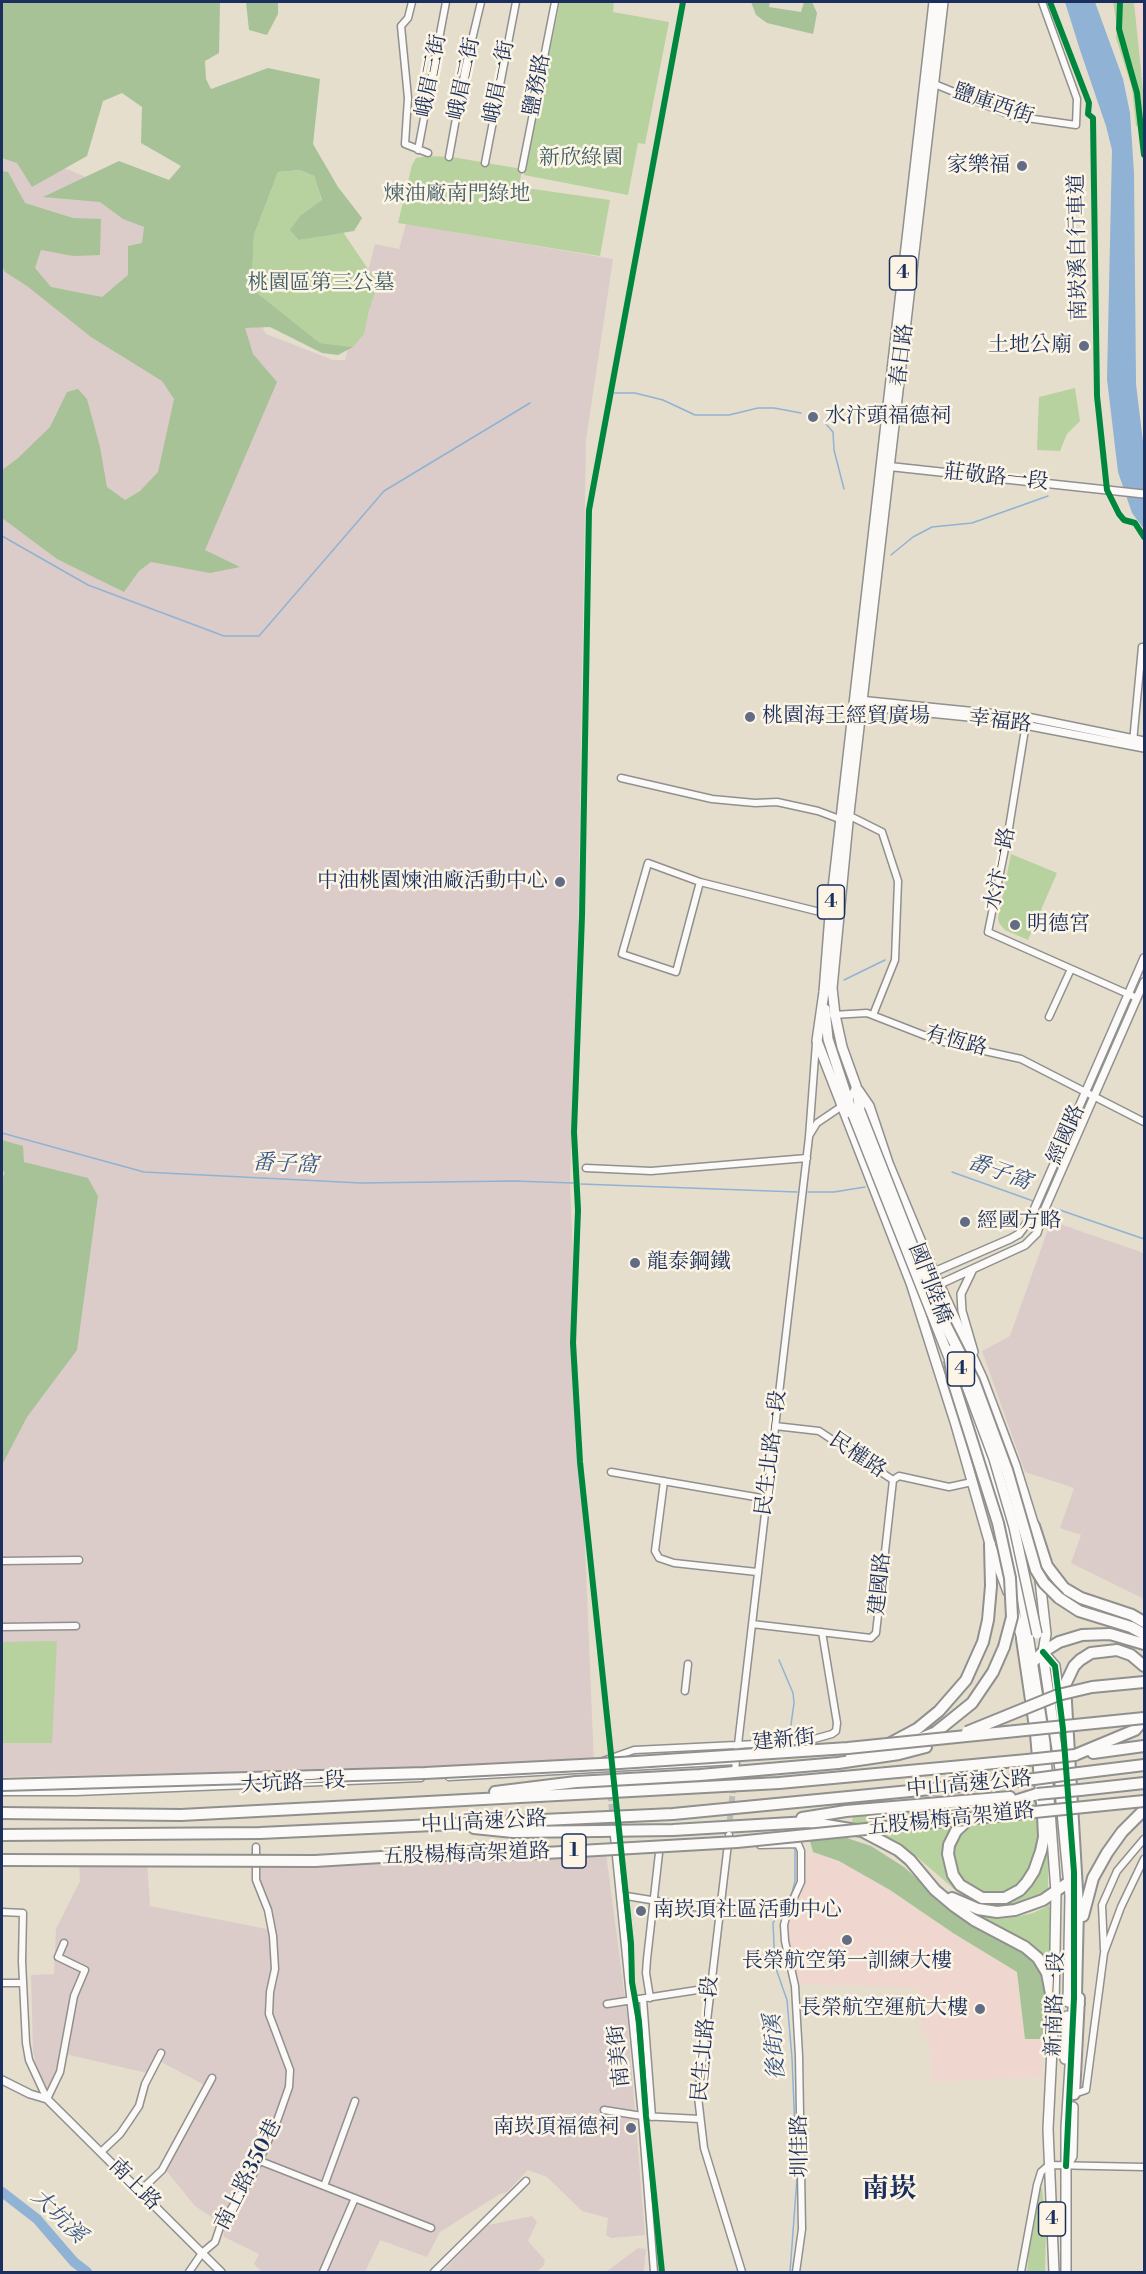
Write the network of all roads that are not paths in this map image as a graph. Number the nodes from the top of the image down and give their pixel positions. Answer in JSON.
{"nodes":[{"id":1,"x":412,"y":2,"type":"edge"},
{"id":2,"x":446,"y":2,"type":"edge"},
{"id":3,"x":481,"y":2,"type":"edge"},
{"id":4,"x":516,"y":2,"type":"edge"},
{"id":5,"x":555,"y":2,"type":"edge"},
{"id":6,"x":934,"y":2,"type":"edge"},
{"id":7,"x":943,"y":2,"type":"edge"},
{"id":8,"x":1042,"y":2,"type":"edge"},
{"id":9,"x":930,"y":82,"type":"junction"},
{"id":10,"x":418,"y":150,"type":"junction"},
{"id":11,"x":428,"y":153,"type":"dead end"},
{"id":12,"x":449,"y":157,"type":"dead end"},
{"id":13,"x":485,"y":163,"type":"dead end"},
{"id":14,"x":522,"y":169,"type":"dead end"},
{"id":15,"x":886,"y":466,"type":"junction"},
{"id":16,"x":1144,"y":494,"type":"edge"},
{"id":17,"x":1142,"y":647,"type":"dead end"},
{"id":18,"x":858,"y":703,"type":"junction"},
{"id":19,"x":1027,"y":721,"type":"junction"},
{"id":20,"x":1144,"y":741,"type":"edge"},
{"id":21,"x":1133,"y":742,"type":"junction"},
{"id":22,"x":1144,"y":748,"type":"edge"},
{"id":23,"x":621,"y":778,"type":"dead end"},
{"id":24,"x":845,"y":818,"type":"junction"},
{"id":25,"x":700,"y":882,"type":"junction"},
{"id":26,"x":834,"y":916,"type":"junction"},
{"id":27,"x":1144,"y":958,"type":"edge"},
{"id":28,"x":1071,"y":969,"type":"junction"},
{"id":29,"x":1144,"y":982,"type":"edge"},
{"id":30,"x":1129,"y":994,"type":"junction"},
{"id":31,"x":1137,"y":998,"type":"junction"},
{"id":32,"x":827,"y":1015,"type":"junction"},
{"id":33,"x":873,"y":1015,"type":"junction"},
{"id":34,"x":1049,"y":1017,"type":"dead end"},
{"id":35,"x":840,"y":1038,"type":"junction"},
{"id":36,"x":828,"y":1039,"type":"junction"},
{"id":37,"x":817,"y":1041,"type":"junction"},
{"id":38,"x":856,"y":1086,"type":"junction"},
{"id":39,"x":1086,"y":1092,"type":"junction"},
{"id":40,"x":1095,"y":1097,"type":"junction"},
{"id":41,"x":844,"y":1105,"type":"junction"},
{"id":42,"x":856,"y":1113,"type":"junction"},
{"id":43,"x":1144,"y":1122,"type":"edge"},
{"id":44,"x":809,"y":1137,"type":"junction"},
{"id":45,"x":807,"y":1158,"type":"junction"},
{"id":46,"x":586,"y":1168,"type":"dead end"},
{"id":47,"x":974,"y":1268,"type":"junction"},
{"id":48,"x":933,"y":1271,"type":"junction"},
{"id":49,"x":911,"y":1283,"type":"junction"},
{"id":50,"x":940,"y":1284,"type":"junction"},
{"id":51,"x":942,"y":1318,"type":"junction"},
{"id":52,"x":950,"y":1360,"type":"junction"},
{"id":53,"x":982,"y":1378,"type":"junction"},
{"id":54,"x":775,"y":1426,"type":"junction"},
{"id":55,"x":611,"y":1472,"type":"dead end"},
{"id":56,"x":893,"y":1480,"type":"junction"},
{"id":57,"x":664,"y":1481,"type":"junction"},
{"id":58,"x":972,"y":1482,"type":"junction"},
{"id":59,"x":766,"y":1499,"type":"junction"},
{"id":60,"x":1034,"y":1526,"type":"junction"},
{"id":61,"x":990,"y":1544,"type":"junction"},
{"id":62,"x":79,"y":1560,"type":"dead end"},
{"id":63,"x":2,"y":1562,"type":"edge"},
{"id":64,"x":757,"y":1572,"type":"junction"},
{"id":65,"x":1144,"y":1622,"type":"edge"},
{"id":66,"x":752,"y":1624,"type":"junction"},
{"id":67,"x":76,"y":1626,"type":"dead end"},
{"id":68,"x":2,"y":1627,"type":"edge"},
{"id":69,"x":822,"y":1632,"type":"junction"},
{"id":70,"x":1144,"y":1634,"type":"edge"},
{"id":71,"x":1029,"y":1636,"type":"junction"},
{"id":72,"x":1144,"y":1644,"type":"edge"},
{"id":73,"x":1043,"y":1652,"type":"junction"},
{"id":74,"x":1034,"y":1661,"type":"junction"},
{"id":75,"x":688,"y":1664,"type":"dead end"},
{"id":76,"x":1144,"y":1666,"type":"edge"},
{"id":77,"x":1144,"y":1683,"type":"edge"},
{"id":78,"x":685,"y":1691,"type":"dead end"},
{"id":79,"x":1144,"y":1718,"type":"edge"},
{"id":80,"x":738,"y":1746,"type":"junction"},
{"id":81,"x":1144,"y":1746,"type":"edge"},
{"id":82,"x":1075,"y":1755,"type":"junction"},
{"id":83,"x":607,"y":1759,"type":"junction"},
{"id":84,"x":736,"y":1761,"type":"junction"},
{"id":85,"x":838,"y":1763,"type":"junction"},
{"id":86,"x":1144,"y":1765,"type":"edge"},
{"id":87,"x":1063,"y":1769,"type":"junction"},
{"id":88,"x":735,"y":1770,"type":"tunnel mouth"},
{"id":89,"x":584,"y":1771,"type":"junction"},
{"id":90,"x":608,"y":1773,"type":"junction"},
{"id":91,"x":1144,"y":1783,"type":"edge"},
{"id":92,"x":2,"y":1785,"type":"edge"},
{"id":93,"x":2,"y":1792,"type":"edge"},
{"id":94,"x":1037,"y":1794,"type":"junction"},
{"id":95,"x":1144,"y":1801,"type":"edge"},
{"id":96,"x":391,"y":1804,"type":"junction"},
{"id":97,"x":1144,"y":1810,"type":"edge"},
{"id":98,"x":2,"y":1813,"type":"edge"},
{"id":99,"x":777,"y":1824,"type":"junction"},
{"id":100,"x":432,"y":1825,"type":"junction"},
{"id":101,"x":2,"y":1835,"type":"edge"},
{"id":102,"x":614,"y":1836,"type":"tunnel mouth"},
{"id":103,"x":729,"y":1836,"type":"tunnel mouth"},
{"id":104,"x":1144,"y":1839,"type":"edge"},
{"id":105,"x":727,"y":1846,"type":"junction"},
{"id":106,"x":256,"y":1847,"type":"dead end"},
{"id":107,"x":659,"y":1853,"type":"dead end"},
{"id":108,"x":1144,"y":1859,"type":"edge"},
{"id":109,"x":2,"y":1860,"type":"edge"},
{"id":110,"x":1069,"y":1882,"type":"junction"},
{"id":111,"x":930,"y":1883,"type":"junction"},
{"id":112,"x":1056,"y":1892,"type":"junction"},
{"id":113,"x":620,"y":1895,"type":"junction"},
{"id":114,"x":654,"y":1900,"type":"junction"},
{"id":115,"x":720,"y":1911,"type":"junction"},
{"id":116,"x":2,"y":1912,"type":"edge"},
{"id":117,"x":64,"y":1943,"type":"dead end"},
{"id":118,"x":1104,"y":1953,"type":"junction"},
{"id":119,"x":2,"y":1983,"type":"edge"},
{"id":120,"x":23,"y":1983,"type":"junction"},
{"id":121,"x":710,"y":1988,"type":"junction"},
{"id":122,"x":647,"y":1999,"type":"junction"},
{"id":123,"x":631,"y":2001,"type":"junction"},
{"id":124,"x":607,"y":2004,"type":"dead end"},
{"id":125,"x":1078,"y":2004,"type":"junction"},
{"id":126,"x":1054,"y":2009,"type":"junction"},
{"id":127,"x":161,"y":2053,"type":"dead end"},
{"id":128,"x":212,"y":2078,"type":"dead end"},
{"id":129,"x":2,"y":2080,"type":"edge"},
{"id":130,"x":1074,"y":2094,"type":"junction"},
{"id":131,"x":47,"y":2098,"type":"junction"},
{"id":132,"x":355,"y":2101,"type":"dead end"},
{"id":133,"x":604,"y":2110,"type":"dead end"},
{"id":134,"x":642,"y":2116,"type":"junction"},
{"id":135,"x":652,"y":2117,"type":"junction"},
{"id":136,"x":700,"y":2120,"type":"junction"},
{"id":137,"x":101,"y":2152,"type":"junction"},
{"id":138,"x":260,"y":2161,"type":"junction"},
{"id":139,"x":1049,"y":2165,"type":"junction"},
{"id":140,"x":1066,"y":2166,"type":"junction"},
{"id":141,"x":1144,"y":2167,"type":"edge"},
{"id":142,"x":526,"y":2181,"type":"dead end"},
{"id":143,"x":324,"y":2186,"type":"junction"},
{"id":144,"x":140,"y":2191,"type":"junction"},
{"id":145,"x":355,"y":2198,"type":"junction"},
{"id":146,"x":431,"y":2228,"type":"dead end"},
{"id":147,"x":202,"y":2253,"type":"junction"},
{"id":148,"x":189,"y":2272,"type":"edge"},
{"id":149,"x":221,"y":2272,"type":"edge"},
{"id":150,"x":323,"y":2272,"type":"edge"},
{"id":151,"x":434,"y":2272,"type":"edge"},
{"id":152,"x":654,"y":2272,"type":"edge"},
{"id":153,"x":742,"y":2272,"type":"edge"},
{"id":154,"x":796,"y":2272,"type":"edge"},
{"id":155,"x":1022,"y":2272,"type":"edge"},
{"id":156,"x":1054,"y":2272,"type":"edge"},
{"id":157,"x":1066,"y":2272,"type":"edge"}],
"edges":[{"from":1,"to":10,"type":"street"},
{"from":2,"to":10,"type":"street","name":"峨眉三街"},
{"from":3,"to":12,"type":"street","name":"峨眉二街"},
{"from":4,"to":13,"type":"street","name":"峨眉一街"},
{"from":5,"to":14,"type":"street","name":"鹽務路"},
{"from":6,"to":9,"type":"main road","name":"春日路","number":"4"},
{"from":7,"to":9,"type":"main road","name":"春日路","number":"4"},
{"from":8,"to":9,"type":"street","name":"鹽庫西街"},
{"from":9,"to":15,"type":"main road","name":"春日路","number":"4"},
{"from":10,"to":11,"type":"street"},
{"from":15,"to":16,"type":"street","name":"莊敬路一段"},
{"from":15,"to":18,"type":"main road","name":"春日路","number":"4"},
{"from":17,"to":21,"type":"street"},
{"from":18,"to":19,"type":"street","name":"幸福路"},
{"from":18,"to":24,"type":"main road","name":"春日路","number":"4"},
{"from":19,"to":21,"type":"street","name":"幸福路"},
{"from":19,"to":28,"type":"street","name":"水汴一路"},
{"from":20,"to":21,"type":"street","name":"幸福路"},
{"from":21,"to":22,"type":"street","name":"幸福路"},
{"from":23,"to":24,"type":"street"},
{"from":24,"to":26,"type":"main road","number":"4"},
{"from":24,"to":33,"type":"street"},
{"from":25,"to":25,"type":"street"},
{"from":25,"to":26,"type":"street"},
{"from":26,"to":32,"type":"main road","number":"4"},
{"from":26,"to":32,"type":"main road","number":"4"},
{"from":27,"to":30,"type":"street","name":"經國路"},
{"from":28,"to":30,"type":"street","name":"水汴一路"},
{"from":28,"to":34,"type":"street"},
{"from":29,"to":31,"type":"street","name":"經國路"},
{"from":30,"to":31,"type":"street","name":"水汴一路"},
{"from":30,"to":39,"type":"street","name":"經國路"},
{"from":31,"to":40,"type":"street","name":"經國路"},
{"from":32,"to":33,"type":"street","name":"有恆路"},
{"from":32,"to":35,"type":"main road","number":"4"},
{"from":32,"to":36,"type":"main road","number":"4"},
{"from":32,"to":37,"type":"main road","number":"4"},
{"from":33,"to":39,"type":"street","name":"有恆路"},
{"from":35,"to":36,"type":"main road"},
{"from":35,"to":38,"type":"main road","number":"4"},
{"from":36,"to":37,"type":"main road"},
{"from":36,"to":41,"type":"main road","number":"4"},
{"from":37,"to":41,"type":"main road","number":"4"},
{"from":37,"to":44,"type":"street","name":"民生北路一段"},
{"from":38,"to":41,"type":"street"},
{"from":38,"to":42,"type":"main road","number":"4"},
{"from":38,"to":48,"type":"main road","number":"4"},
{"from":39,"to":40,"type":"street","name":"有恆路"},
{"from":39,"to":48,"type":"street","name":"經國路"},
{"from":40,"to":43,"type":"street"},
{"from":40,"to":47,"type":"street","name":"經國路"},
{"from":41,"to":42,"type":"main road","number":"4"},
{"from":41,"to":44,"type":"street"},
{"from":41,"to":49,"type":"main road","number":"4"},
{"from":42,"to":51,"type":"main road","name":"國門陸橋","number":"4","bridge":true},
{"from":42,"to":52,"type":"main road","name":"國門陸橋","number":"4","bridge":true},
{"from":44,"to":45,"type":"street","name":"民生北路一段"},
{"from":45,"to":46,"type":"street"},
{"from":45,"to":54,"type":"street","name":"民生北路一段"},
{"from":47,"to":50,"type":"street","name":"經國路"},
{"from":47,"to":53,"type":"street"},
{"from":48,"to":49,"type":"street","name":"經國路"},
{"from":48,"to":50,"type":"main road","number":"4"},
{"from":49,"to":58,"type":"main road","number":"4"},
{"from":50,"to":53,"type":"main road","number":"4"},
{"from":51,"to":70,"type":"highway","bridge":true},
{"from":51,"to":71,"type":"main road","name":"國門陸橋","number":"4","bridge":true},
{"from":52,"to":71,"type":"main road","name":"國門陸橋","number":"4","bridge":true},
{"from":52,"to":85,"type":"highway","bridge":true},
{"from":53,"to":60,"type":"main road","number":"4"},
{"from":54,"to":56,"type":"street","name":"民權路"},
{"from":54,"to":59,"type":"street","name":"民生北路一段"},
{"from":55,"to":57,"type":"street"},
{"from":56,"to":58,"type":"street","name":"民權路"},
{"from":56,"to":69,"type":"street","name":"建國路"},
{"from":57,"to":59,"type":"street"},
{"from":57,"to":64,"type":"street"},
{"from":58,"to":61,"type":"main road","number":"4"},
{"from":59,"to":64,"type":"street","name":"民生北路一段"},
{"from":60,"to":65,"type":"highway"},
{"from":60,"to":73,"type":"main road","number":"4"},
{"from":61,"to":71,"type":"main road","number":"4"},
{"from":61,"to":85,"type":"highway"},
{"from":62,"to":63,"type":"street"},
{"from":64,"to":66,"type":"street","name":"民生北路一段"},
{"from":66,"to":69,"type":"street","name":"建國路"},
{"from":66,"to":80,"type":"street","name":"民生北路一段"},
{"from":67,"to":68,"type":"street"},
{"from":69,"to":80,"type":"street","name":"建新街"},
{"from":71,"to":73,"type":"main road","number":"4"},
{"from":71,"to":74,"type":"main road","number":"4"},
{"from":71,"to":94,"type":"highway"},
{"from":72,"to":73,"type":"highway"},
{"from":73,"to":74,"type":"highway"},
{"from":73,"to":87,"type":"main road","number":"4"},
{"from":73,"to":87,"type":"main road","number":"4"},
{"from":74,"to":112,"type":"main road","name":"新南路一段","number":"4"},
{"from":75,"to":78,"type":"street"},
{"from":76,"to":125,"type":"highway"},
{"from":77,"to":85,"type":"highway","bridge":true},
{"from":79,"to":82,"type":"highway"},
{"from":79,"to":92,"type":"highway","bridge":true},
{"from":80,"to":83,"type":"street","name":"大坑路一段"},
{"from":80,"to":84,"type":"street","name":"民生北路一段"},
{"from":81,"to":82,"type":"highway","name":"中山高速公路"},
{"from":82,"to":96,"type":"highway","name":"中山高速公路","bridge":true},
{"from":83,"to":89,"type":"street","name":"大坑路一段"},
{"from":83,"to":90,"type":"street"},
{"from":84,"to":88,"type":"street","name":"民生北路一段"},
{"from":84,"to":90,"type":"street","name":"大坑路一段"},
{"from":85,"to":96,"type":"highway"},
{"from":86,"to":100,"type":"highway","name":"中山高速公路","number":"1","bridge":true},
{"from":87,"to":110,"type":"main road","name":"新南路一段","number":"4"},
{"from":87,"to":140,"type":"main road","name":"新南路一段","number":"4"},
{"from":89,"to":90,"type":"street","name":"大坑路一段"},
{"from":89,"to":93,"type":"street","name":"大坑路一段"},
{"from":91,"to":94,"type":"highway","bridge":true},
{"from":94,"to":99,"type":"highway"},
{"from":95,"to":109,"type":"highway","name":"五股楊梅高架道路","number":"1","bridge":true},
{"from":96,"to":98,"type":"highway","name":"中山高速公路"},
{"from":97,"to":125,"type":"highway"},
{"from":99,"to":100,"type":"highway"},
{"from":99,"to":111,"type":"highway"},
{"from":100,"to":101,"type":"highway","name":"中山高速公路","number":"1"},
{"from":102,"to":113,"type":"street","name":"南美街"},
{"from":103,"to":105,"type":"street","name":"民生北路一段"},
{"from":104,"to":118,"type":"street"},
{"from":105,"to":115,"type":"street","name":"民生北路一段"},
{"from":105,"to":154,"type":"street","name":"圳佳路"},
{"from":106,"to":138,"type":"street","name":"南上路350巷"},
{"from":107,"to":114,"type":"street"},
{"from":108,"to":118,"type":"street"},
{"from":110,"to":112,"type":"highway"},
{"from":110,"to":140,"type":"main road","name":"新南路一段","number":"4"},
{"from":111,"to":112,"type":"highway"},
{"from":111,"to":126,"type":"highway"},
{"from":112,"to":126,"type":"main road","name":"新南路一段","number":"4"},
{"from":113,"to":114,"type":"street"},
{"from":113,"to":123,"type":"street","name":"南美街"},
{"from":114,"to":115,"type":"street"},
{"from":114,"to":122,"type":"street"},
{"from":115,"to":121,"type":"street","name":"民生北路一段"},
{"from":116,"to":120,"type":"street","name":"南上路"},
{"from":117,"to":131,"type":"street"},
{"from":118,"to":130,"type":"street"},
{"from":119,"to":120,"type":"street"},
{"from":120,"to":131,"type":"street","name":"南上路"},
{"from":121,"to":122,"type":"street"},
{"from":121,"to":136,"type":"street","name":"民生北路一段"},
{"from":122,"to":123,"type":"street"},
{"from":122,"to":135,"type":"street"},
{"from":123,"to":124,"type":"street"},
{"from":123,"to":134,"type":"street","name":"南美街"},
{"from":125,"to":130,"type":"highway"},
{"from":126,"to":139,"type":"main road","name":"新南路一段","number":"4"},
{"from":127,"to":137,"type":"street"},
{"from":128,"to":144,"type":"street"},
{"from":129,"to":131,"type":"street","name":"南上路"},
{"from":130,"to":140,"type":"main road","number":"4"},
{"from":131,"to":137,"type":"street","name":"南上路"},
{"from":132,"to":143,"type":"street"},
{"from":133,"to":134,"type":"street"},
{"from":134,"to":135,"type":"street"},
{"from":134,"to":152,"type":"street","name":"南美街"},
{"from":135,"to":136,"type":"street"},
{"from":136,"to":153,"type":"street","name":"民生北路一段"},
{"from":137,"to":144,"type":"street","name":"南上路"},
{"from":138,"to":143,"type":"street"},
{"from":138,"to":147,"type":"street","name":"南上路350巷"},
{"from":139,"to":140,"type":"street"},
{"from":139,"to":155,"type":"street","name":"新南路一段"},
{"from":139,"to":156,"type":"main road","number":"4"},
{"from":140,"to":141,"type":"street"},
{"from":140,"to":157,"type":"main road","number":"4"},
{"from":142,"to":151,"type":"street"},
{"from":143,"to":145,"type":"street"},
{"from":144,"to":147,"type":"street","name":"南上路"},
{"from":145,"to":146,"type":"street"},
{"from":145,"to":150,"type":"street"},
{"from":147,"to":148,"type":"street","name":"南上路350巷"},
{"from":147,"to":149,"type":"street","name":"南上路"}]}
